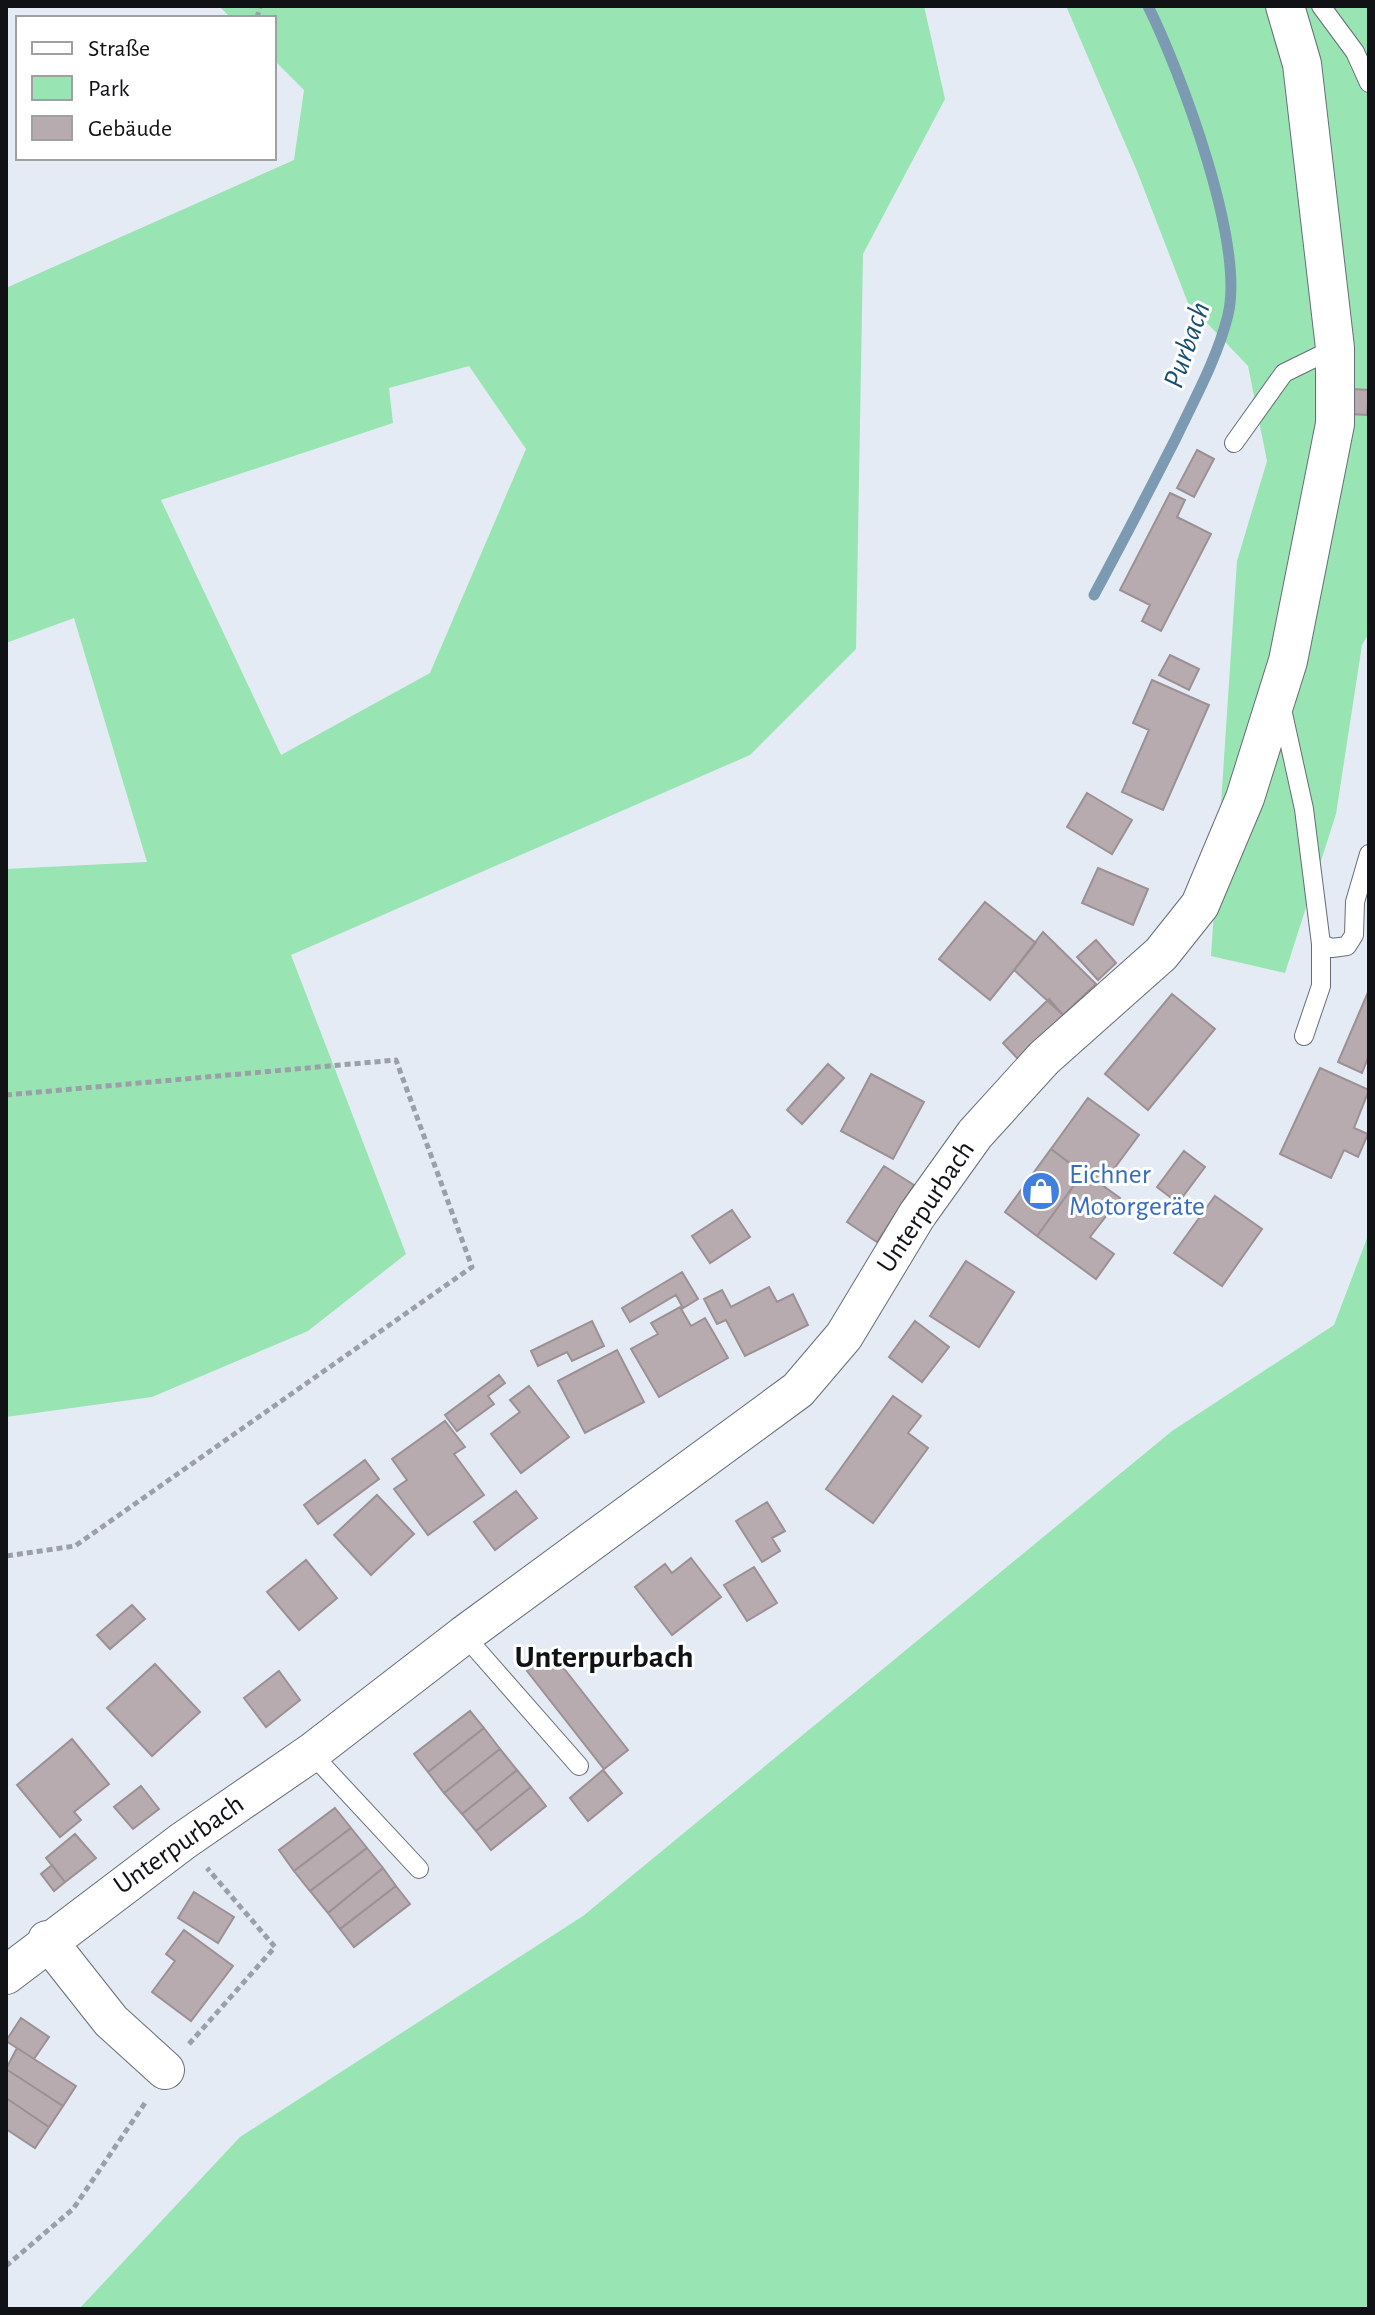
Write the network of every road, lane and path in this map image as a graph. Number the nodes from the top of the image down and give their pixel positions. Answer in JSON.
{"nodes":[{"id":1,"x":1285,"y":6,"type":"edge"},
{"id":2,"x":1321,"y":6,"type":"edge"},
{"id":3,"x":1369,"y":83,"type":"edge"},
{"id":4,"x":1335,"y":348,"type":"junction"},
{"id":5,"x":1234,"y":443,"type":"dead end"},
{"id":6,"x":1283,"y":676,"type":"junction"},
{"id":7,"x":1369,"y":854,"type":"edge"},
{"id":8,"x":1321,"y":944,"type":"junction"},
{"id":9,"x":1304,"y":1036,"type":"dead end"},
{"id":10,"x":6,"y":1095,"type":"edge"},
{"id":11,"x":6,"y":1556,"type":"edge"},
{"id":12,"x":464,"y":1635,"type":"junction"},
{"id":13,"x":311,"y":1753,"type":"junction"},
{"id":14,"x":579,"y":1766,"type":"dead end"},
{"id":15,"x":183,"y":1841,"type":"junction"},
{"id":16,"x":419,"y":1869,"type":"dead end"},
{"id":17,"x":47,"y":1940,"type":"junction"},
{"id":18,"x":6,"y":1975,"type":"edge"},
{"id":19,"x":165,"y":2070,"type":"junction"},
{"id":20,"x":6,"y":2266,"type":"edge"}],
"edges":[{"from":1,"to":4,"type":"street","name":"Unterpurbach"},
{"from":2,"to":3,"type":"lane"},
{"from":4,"to":5,"type":"lane"},
{"from":4,"to":6,"type":"street","name":"Unterpurbach"},
{"from":6,"to":8,"type":"lane"},
{"from":6,"to":12,"type":"street","name":"Unterpurbach"},
{"from":7,"to":8,"type":"lane"},
{"from":8,"to":9,"type":"lane"},
{"from":10,"to":11,"type":"path"},
{"from":12,"to":13,"type":"street","name":"Unterpurbach"},
{"from":12,"to":14,"type":"lane"},
{"from":13,"to":15,"type":"street","name":"Unterpurbach"},
{"from":13,"to":16,"type":"lane"},
{"from":15,"to":17,"type":"street","name":"Unterpurbach"},
{"from":15,"to":19,"type":"path"},
{"from":17,"to":18,"type":"street","name":"Unterpurbach"},
{"from":17,"to":19,"type":"street"},
{"from":19,"to":20,"type":"path"}]}
